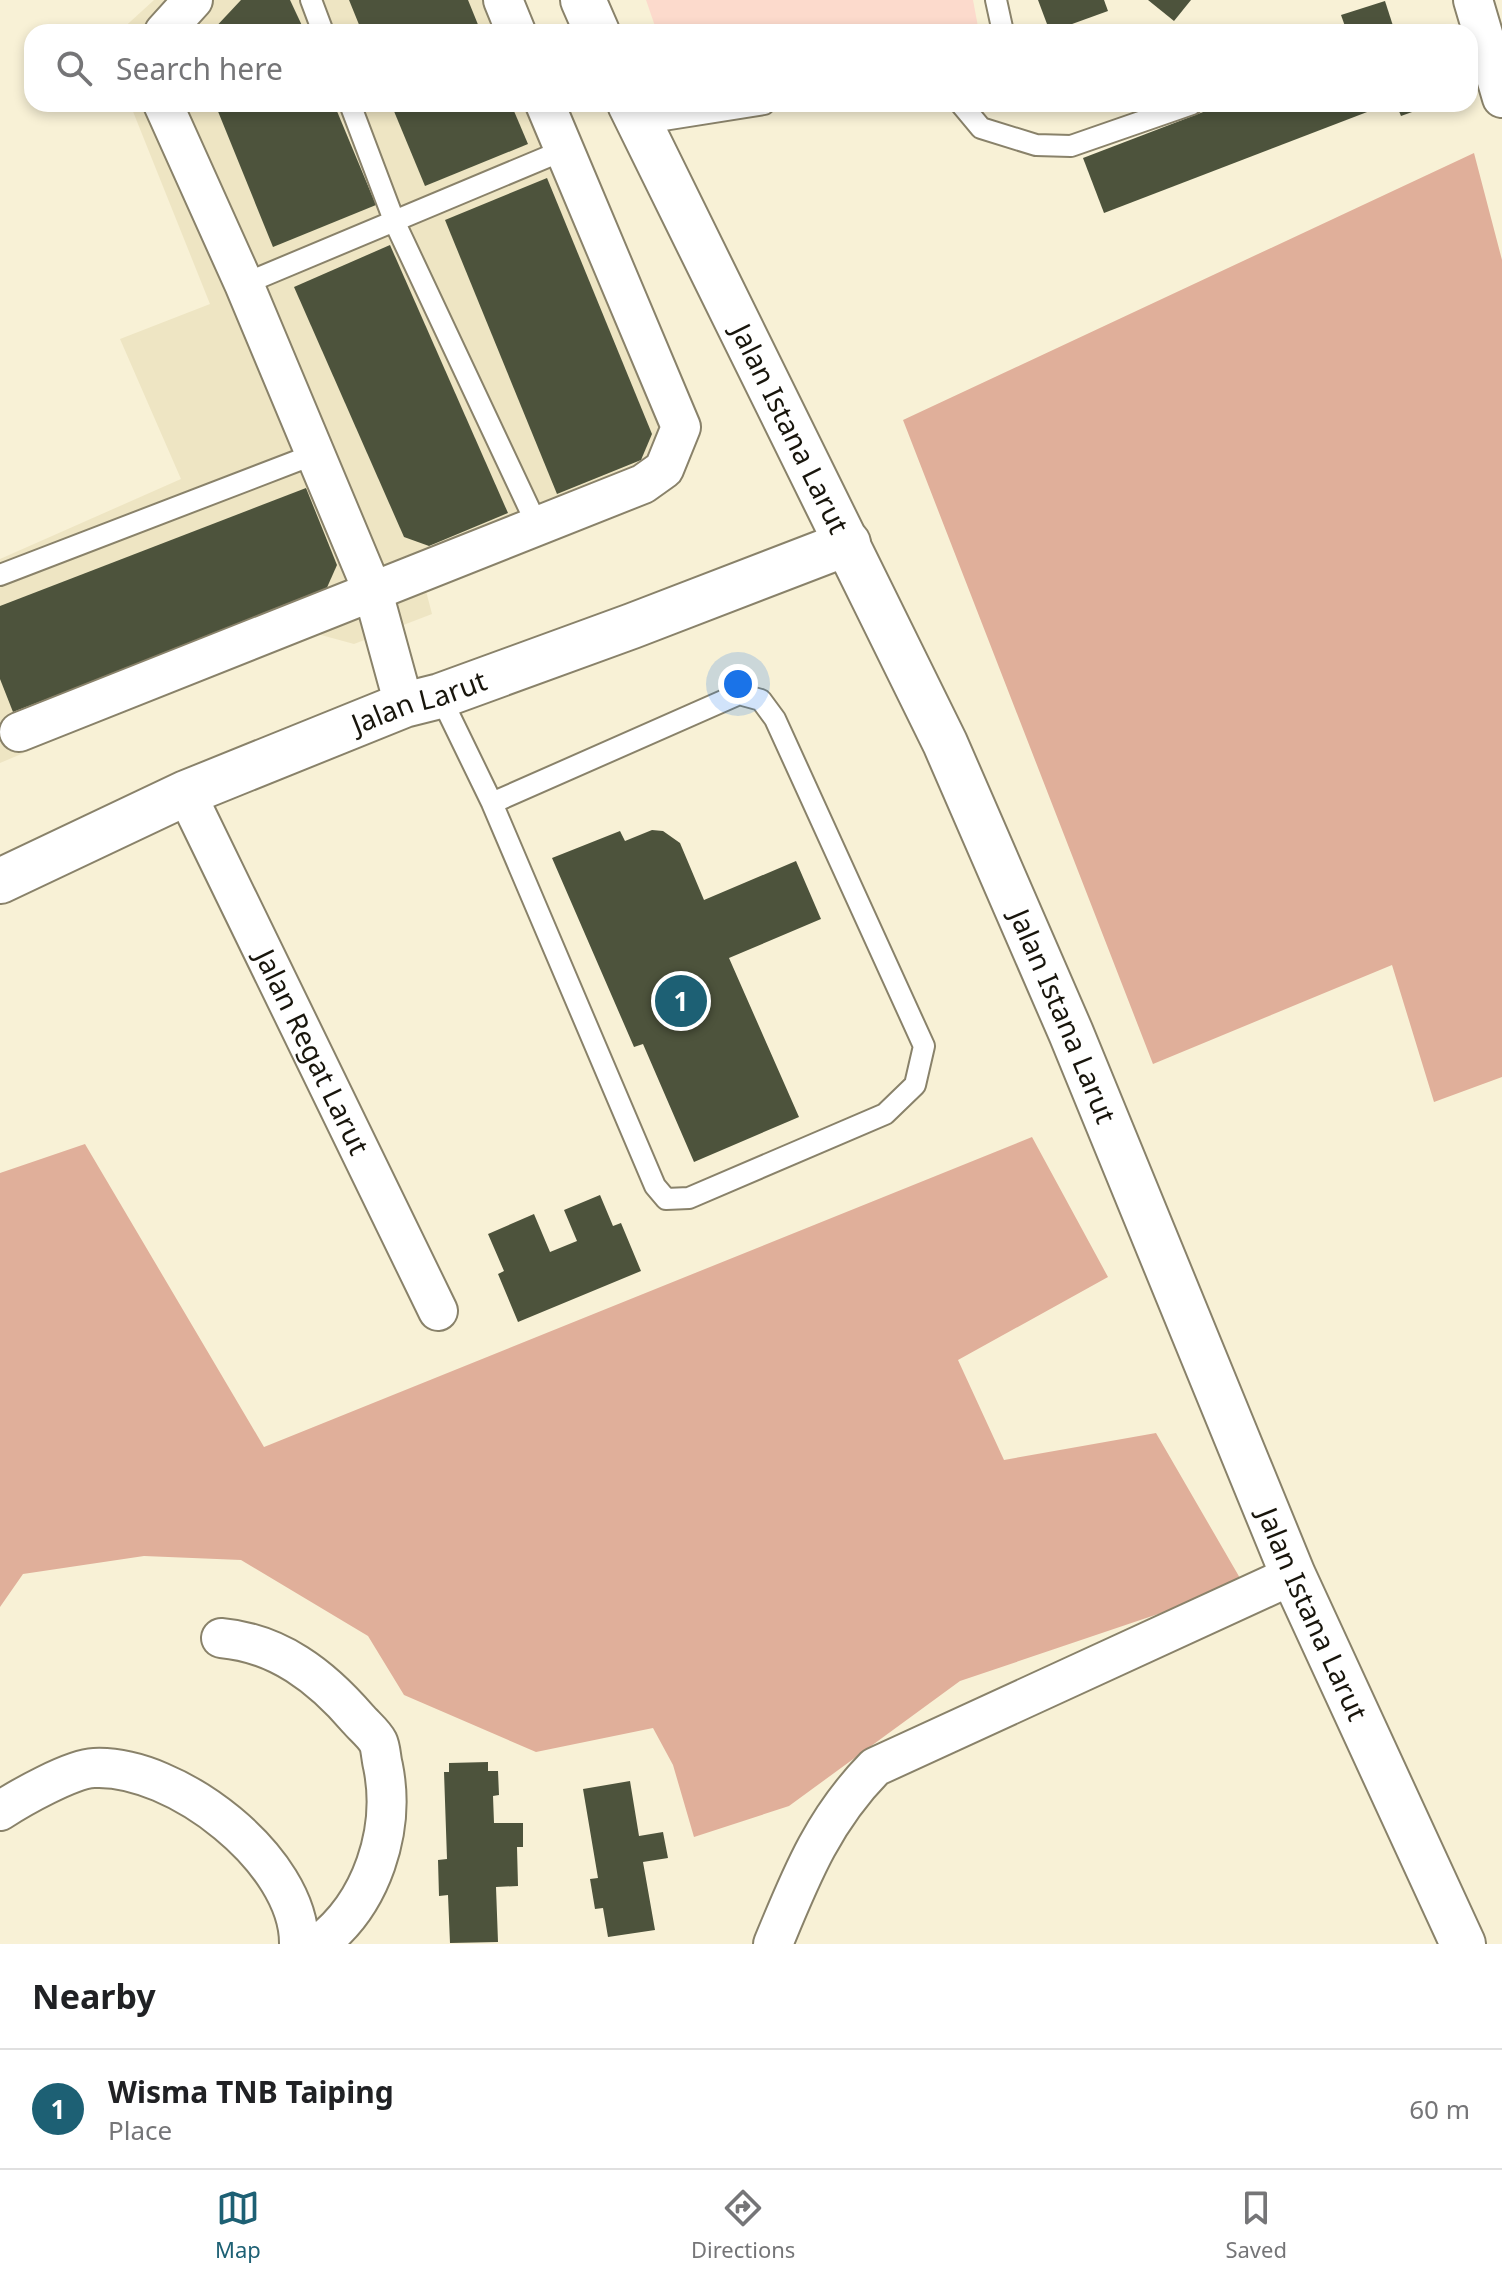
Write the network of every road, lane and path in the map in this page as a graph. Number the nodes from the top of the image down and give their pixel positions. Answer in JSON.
{"nodes":[{"id":1,"x":193,"y":0,"type":"edge"},
{"id":2,"x":311,"y":0,"type":"edge"},
{"id":3,"x":503,"y":0,"type":"edge"},
{"id":4,"x":583,"y":0,"type":"edge"},
{"id":5,"x":996,"y":0,"type":"edge"},
{"id":6,"x":1473,"y":0,"type":"edge"},
{"id":7,"x":171,"y":24,"type":"edge"},
{"id":8,"x":320,"y":24,"type":"edge"},
{"id":9,"x":513,"y":24,"type":"edge"},
{"id":10,"x":594,"y":24,"type":"edge"},
{"id":11,"x":1001,"y":24,"type":"edge"},
{"id":12,"x":1502,"y":98,"type":"edge"},
{"id":13,"x":167,"y":112,"type":"edge"},
{"id":14,"x":353,"y":112,"type":"edge"},
{"id":15,"x":548,"y":112,"type":"edge"},
{"id":16,"x":660,"y":112,"type":"edge"},
{"id":17,"x":968,"y":112,"type":"edge"},
{"id":18,"x":1169,"y":112,"type":"edge"},
{"id":19,"x":634,"y":114,"type":"edge"},
{"id":20,"x":564,"y":150,"type":"junction"},
{"id":21,"x":395,"y":223,"type":"junction"},
{"id":22,"x":244,"y":284,"type":"junction"},
{"id":23,"x":315,"y":454,"type":"junction"},
{"id":24,"x":538,"y":527,"type":"junction"},
{"id":25,"x":848,"y":543,"type":"junction"},
{"id":26,"x":0,"y":575,"type":"edge"},
{"id":27,"x":373,"y":592,"type":"junction"},
{"id":28,"x":422,"y":700,"type":"junction"},
{"id":29,"x":9,"y":735,"type":"edge"},
{"id":30,"x":186,"y":793,"type":"junction"},
{"id":31,"x":492,"y":803,"type":"junction"},
{"id":32,"x":0,"y":881,"type":"edge"},
{"id":33,"x":438,"y":1311,"type":"dead end"},
{"id":34,"x":1293,"y":1575,"type":"junction"},
{"id":35,"x":221,"y":1638,"type":"dead end"},
{"id":36,"x":0,"y":1811,"type":"edge"},
{"id":37,"x":299,"y":1944,"type":"edge"},
{"id":38,"x":319,"y":1944,"type":"edge"},
{"id":39,"x":773,"y":1944,"type":"edge"},
{"id":40,"x":1463,"y":1944,"type":"edge"}],
"edges":[{"from":1,"to":7,"type":"street"},
{"from":2,"to":8,"type":"lane"},
{"from":3,"to":9,"type":"street"},
{"from":4,"to":10,"type":"main road"},
{"from":5,"to":11,"type":"lane"},
{"from":6,"to":12,"type":"street"},
{"from":13,"to":22,"type":"street"},
{"from":14,"to":21,"type":"lane"},
{"from":15,"to":20,"type":"street"},
{"from":16,"to":19,"type":"lane"},
{"from":17,"to":18,"type":"lane"},
{"from":19,"to":25,"type":"main road","name":"Jalan Istana Larut"},
{"from":20,"to":21,"type":"lane"},
{"from":20,"to":24,"type":"street"},
{"from":21,"to":22,"type":"lane"},
{"from":21,"to":24,"type":"lane"},
{"from":22,"to":23,"type":"street"},
{"from":23,"to":26,"type":"lane"},
{"from":23,"to":27,"type":"street"},
{"from":24,"to":27,"type":"street"},
{"from":25,"to":28,"type":"main road","name":"Jalan Larut"},
{"from":25,"to":34,"type":"main road","name":"Jalan Istana Larut"},
{"from":27,"to":28,"type":"street"},
{"from":27,"to":29,"type":"street"},
{"from":28,"to":30,"type":"main road","name":"Jalan Larut"},
{"from":28,"to":31,"type":"lane"},
{"from":30,"to":32,"type":"main road","name":"Jalan Larut"},
{"from":30,"to":33,"type":"street","name":"Jalan Regat Larut"},
{"from":31,"to":31,"type":"lane"},
{"from":34,"to":39,"type":"street"},
{"from":34,"to":40,"type":"main road","name":"Jalan Istana Larut"},
{"from":35,"to":38,"type":"street"},
{"from":36,"to":37,"type":"street"}]}
